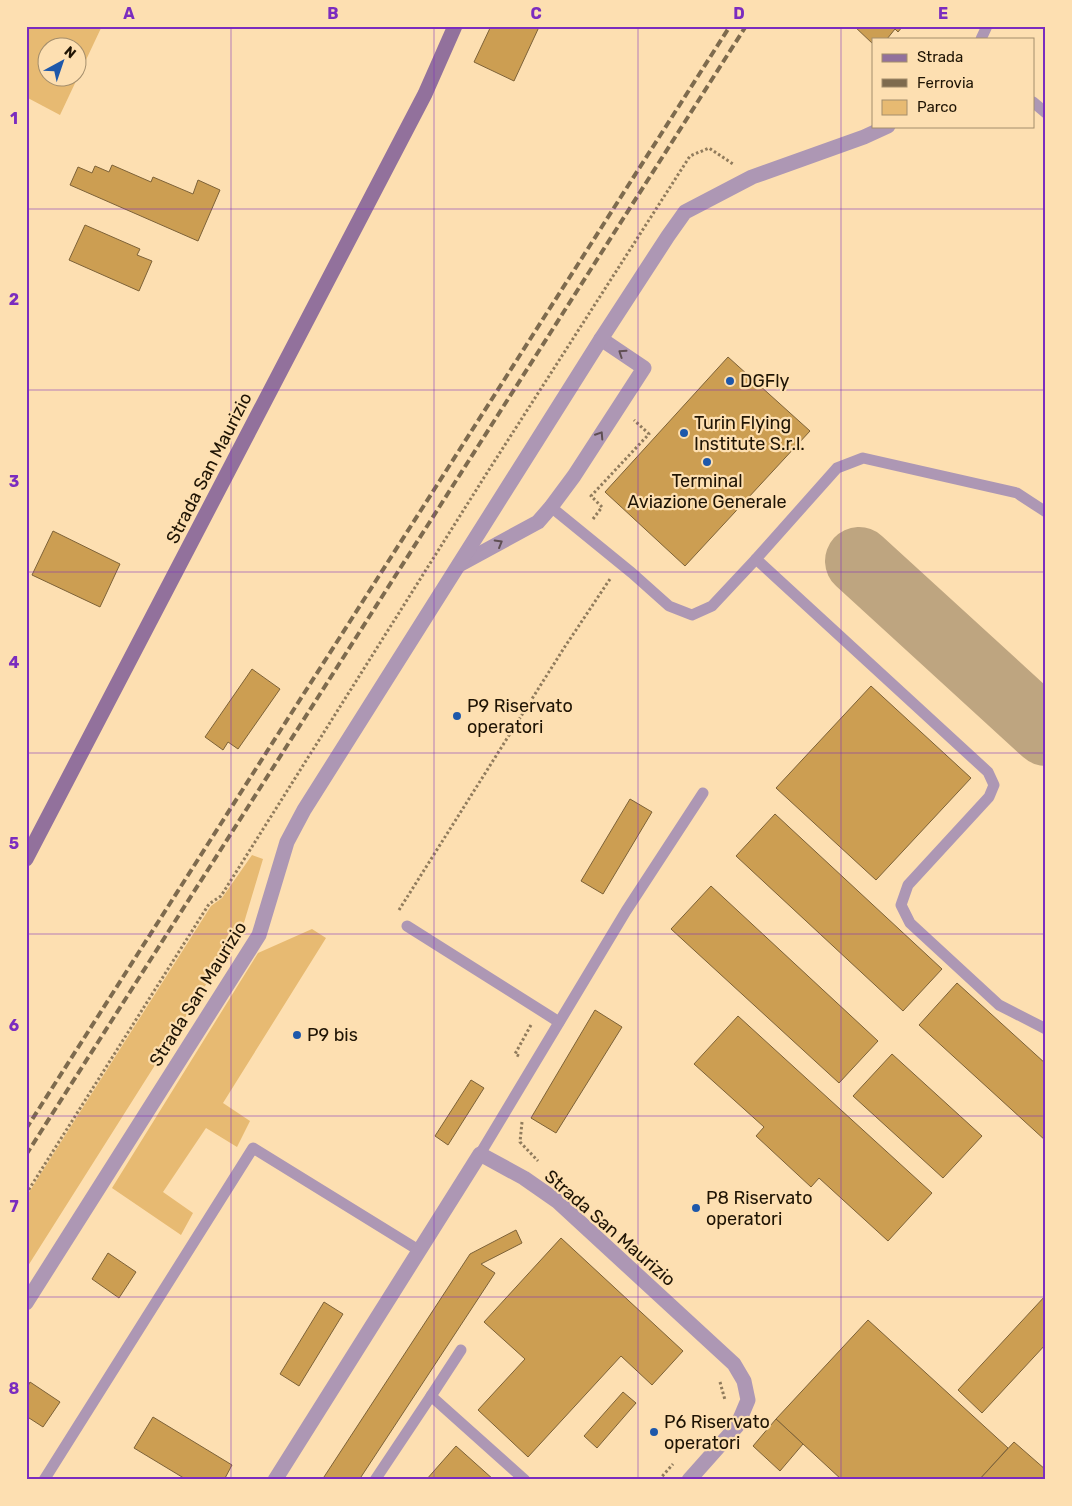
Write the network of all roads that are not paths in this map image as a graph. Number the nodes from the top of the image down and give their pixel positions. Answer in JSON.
{"nodes":[{"id":1,"x":455,"y":26,"type":"edge"},
{"id":2,"x":987,"y":26,"type":"edge"},
{"id":3,"x":981,"y":38,"type":"edge"},
{"id":4,"x":1034,"y":103,"type":"edge"},
{"id":5,"x":1046,"y":113,"type":"edge"},
{"id":6,"x":884,"y":128,"type":"edge"},
{"id":7,"x":601,"y":339,"type":"junction"},
{"id":8,"x":551,"y":507,"type":"junction"},
{"id":9,"x":1046,"y":512,"type":"edge"},
{"id":10,"x":756,"y":559,"type":"junction"},
{"id":11,"x":456,"y":567,"type":"junction"},
{"id":12,"x":703,"y":793,"type":"dead end"},
{"id":13,"x":26,"y":859,"type":"edge"},
{"id":14,"x":407,"y":926,"type":"dead end"},
{"id":15,"x":559,"y":1022,"type":"junction"},
{"id":16,"x":1046,"y":1029,"type":"edge"},
{"id":17,"x":480,"y":1154,"type":"junction"},
{"id":18,"x":420,"y":1251,"type":"junction"},
{"id":19,"x":26,"y":1303,"type":"edge"},
{"id":20,"x":461,"y":1350,"type":"dead end"},
{"id":21,"x":432,"y":1396,"type":"junction"},
{"id":22,"x":44,"y":1480,"type":"edge"},
{"id":23,"x":275,"y":1480,"type":"edge"},
{"id":24,"x":375,"y":1480,"type":"edge"},
{"id":25,"x":525,"y":1480,"type":"edge"},
{"id":26,"x":689,"y":1480,"type":"edge"}],
"edges":[{"from":1,"to":13,"type":"main road","name":"Strada San Maurizio"},
{"from":2,"to":3,"type":"lane"},
{"from":4,"to":5,"type":"lane"},
{"from":6,"to":7,"type":"street","name":"Strada San Maurizio"},
{"from":8,"to":7,"type":"street","name":"Strada San Maurizio","one_way":true},
{"from":7,"to":11,"type":"street","name":"Strada San Maurizio"},
{"from":8,"to":10,"type":"lane"},
{"from":11,"to":8,"type":"street","name":"Strada San Maurizio","one_way":true},
{"from":9,"to":10,"type":"lane"},
{"from":10,"to":16,"type":"lane"},
{"from":11,"to":19,"type":"street","name":"Strada San Maurizio"},
{"from":12,"to":15,"type":"lane"},
{"from":14,"to":15,"type":"lane"},
{"from":15,"to":17,"type":"lane"},
{"from":17,"to":18,"type":"street"},
{"from":17,"to":26,"type":"street","name":"Strada San Maurizio"},
{"from":18,"to":22,"type":"lane"},
{"from":18,"to":23,"type":"street"},
{"from":20,"to":21,"type":"lane"},
{"from":21,"to":24,"type":"lane"},
{"from":21,"to":25,"type":"lane"}]}
